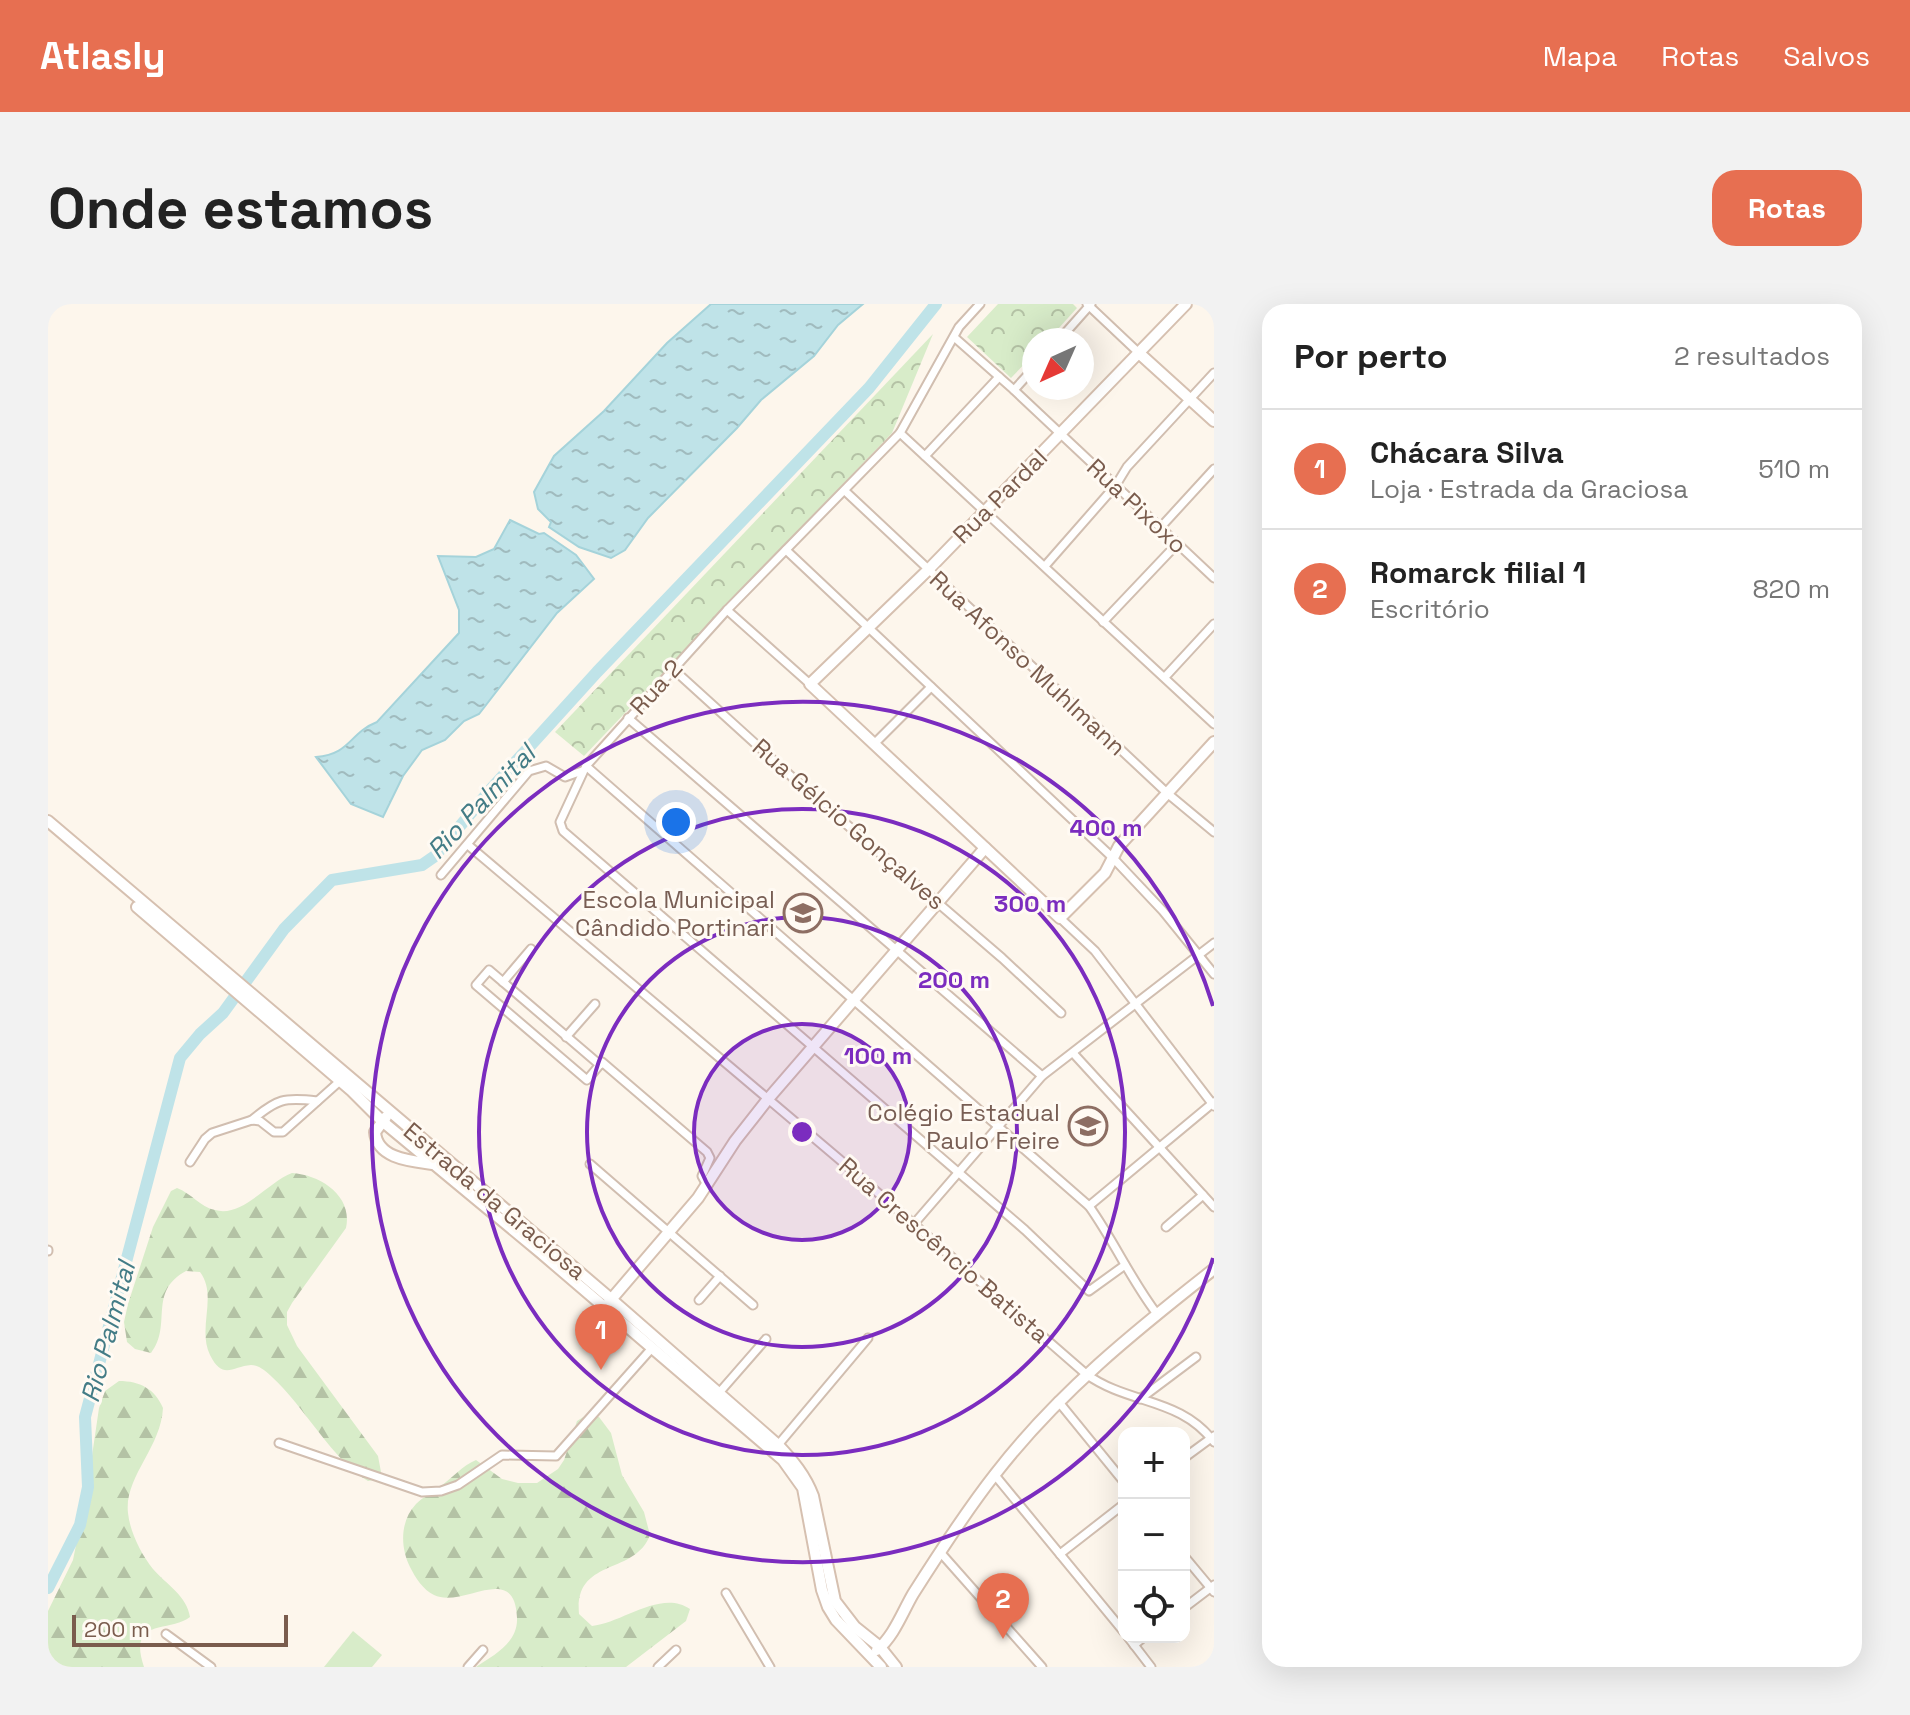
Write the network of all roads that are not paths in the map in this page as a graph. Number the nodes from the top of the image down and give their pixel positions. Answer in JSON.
{"nodes":[{"id":1,"x":980,"y":304,"type":"edge"},
{"id":2,"x":1186,"y":304,"type":"edge"},
{"id":3,"x":1089,"y":305,"type":"edge"},
{"id":4,"x":1069,"y":328,"type":"edge"},
{"id":5,"x":954,"y":337,"type":"junction"},
{"id":6,"x":1140,"y":354,"type":"junction"},
{"id":7,"x":1214,"y":373,"type":"edge"},
{"id":8,"x":999,"y":377,"type":"junction"},
{"id":9,"x":1022,"y":381,"type":"edge"},
{"id":10,"x":1014,"y":390,"type":"junction"},
{"id":11,"x":1190,"y":398,"type":"junction"},
{"id":12,"x":1214,"y":421,"type":"edge"},
{"id":13,"x":900,"y":433,"type":"junction"},
{"id":14,"x":1062,"y":435,"type":"junction"},
{"id":15,"x":925,"y":456,"type":"junction"},
{"id":16,"x":1214,"y":469,"type":"edge"},
{"id":17,"x":1116,"y":485,"type":"junction"},
{"id":18,"x":845,"y":491,"type":"junction"},
{"id":19,"x":984,"y":511,"type":"junction"},
{"id":20,"x":1160,"y":528,"type":"junction"},
{"id":21,"x":1177,"y":544,"type":"junction"},
{"id":22,"x":786,"y":550,"type":"junction"},
{"id":23,"x":1045,"y":566,"type":"junction"},
{"id":24,"x":928,"y":570,"type":"junction"},
{"id":25,"x":1212,"y":573,"type":"edge"},
{"id":26,"x":727,"y":610,"type":"junction"},
{"id":27,"x":1103,"y":622,"type":"junction"},
{"id":28,"x":1214,"y":624,"type":"edge"},
{"id":29,"x":869,"y":629,"type":"junction"},
{"id":30,"x":672,"y":668,"type":"junction"},
{"id":31,"x":1165,"y":677,"type":"junction"},
{"id":32,"x":810,"y":684,"type":"junction"},
{"id":33,"x":931,"y":687,"type":"junction"},
{"id":34,"x":628,"y":718,"type":"junction"},
{"id":35,"x":1214,"y":724,"type":"edge"},
{"id":36,"x":1214,"y":742,"type":"edge"},
{"id":37,"x":874,"y":744,"type":"junction"},
{"id":38,"x":584,"y":768,"type":"junction"},
{"id":39,"x":1167,"y":793,"type":"junction"},
{"id":40,"x":48,"y":821,"type":"edge"},
{"id":41,"x":48,"y":829,"type":"edge"},
{"id":42,"x":1214,"y":832,"type":"edge"},
{"id":43,"x":468,"y":845,"type":"junction"},
{"id":44,"x":985,"y":848,"type":"junction"},
{"id":45,"x":1113,"y":858,"type":"junction"},
{"id":46,"x":441,"y":875,"type":"dead end"},
{"id":47,"x":939,"y":903,"type":"junction"},
{"id":48,"x":1060,"y":918,"type":"junction"},
{"id":49,"x":1214,"y":943,"type":"edge"},
{"id":50,"x":531,"y":949,"type":"dead end"},
{"id":51,"x":897,"y":950,"type":"junction"},
{"id":52,"x":1199,"y":955,"type":"junction"},
{"id":53,"x":1214,"y":974,"type":"edge"},
{"id":54,"x":227,"y":979,"type":"junction"},
{"id":55,"x":503,"y":982,"type":"junction"},
{"id":56,"x":248,"y":998,"type":"junction"},
{"id":57,"x":854,"y":1000,"type":"junction"},
{"id":58,"x":1135,"y":1003,"type":"junction"},
{"id":59,"x":595,"y":1004,"type":"dead end"},
{"id":60,"x":1061,"y":1013,"type":"dead end"},
{"id":61,"x":566,"y":1037,"type":"junction"},
{"id":62,"x":812,"y":1047,"type":"junction"},
{"id":63,"x":1073,"y":1053,"type":"junction"},
{"id":64,"x":600,"y":1065,"type":"junction"},
{"id":65,"x":1042,"y":1076,"type":"junction"},
{"id":66,"x":340,"y":1081,"type":"junction"},
{"id":67,"x":768,"y":1099,"type":"junction"},
{"id":68,"x":317,"y":1101,"type":"junction"},
{"id":69,"x":1213,"y":1104,"type":"edge"},
{"id":70,"x":391,"y":1113,"type":"junction"},
{"id":71,"x":252,"y":1120,"type":"junction"},
{"id":72,"x":382,"y":1121,"type":"junction"},
{"id":73,"x":998,"y":1125,"type":"junction"},
{"id":74,"x":1160,"y":1146,"type":"junction"},
{"id":75,"x":190,"y":1162,"type":"dead end"},
{"id":76,"x":434,"y":1164,"type":"junction"},
{"id":77,"x":590,"y":1164,"type":"dead end"},
{"id":78,"x":956,"y":1172,"type":"junction"},
{"id":79,"x":707,"y":1185,"type":"junction"},
{"id":80,"x":1203,"y":1195,"type":"junction"},
{"id":81,"x":1089,"y":1206,"type":"junction"},
{"id":82,"x":1214,"y":1207,"type":"edge"},
{"id":83,"x":913,"y":1225,"type":"junction"},
{"id":84,"x":1166,"y":1227,"type":"dead end"},
{"id":85,"x":669,"y":1231,"type":"junction"},
{"id":86,"x":1125,"y":1265,"type":"junction"},
{"id":87,"x":1214,"y":1269,"type":"edge"},
{"id":88,"x":720,"y":1276,"type":"junction"},
{"id":89,"x":699,"y":1300,"type":"dead end"},
{"id":90,"x":608,"y":1303,"type":"junction"},
{"id":91,"x":753,"y":1305,"type":"dead end"},
{"id":92,"x":1157,"y":1314,"type":"junction"},
{"id":93,"x":868,"y":1338,"type":"dead end"},
{"id":94,"x":766,"y":1339,"type":"dead end"},
{"id":95,"x":652,"y":1348,"type":"junction"},
{"id":96,"x":1196,"y":1357,"type":"dead end"},
{"id":97,"x":1086,"y":1374,"type":"junction"},
{"id":98,"x":718,"y":1394,"type":"junction"},
{"id":99,"x":1140,"y":1399,"type":"junction"},
{"id":100,"x":1058,"y":1401,"type":"junction"},
{"id":101,"x":1213,"y":1438,"type":"edge"},
{"id":102,"x":279,"y":1443,"type":"dead end"},
{"id":103,"x":778,"y":1445,"type":"junction"},
{"id":104,"x":1190,"y":1454,"type":"edge"},
{"id":105,"x":994,"y":1474,"type":"junction"},
{"id":106,"x":1118,"y":1475,"type":"edge"},
{"id":107,"x":1118,"y":1509,"type":"edge"},
{"id":108,"x":940,"y":1552,"type":"junction"},
{"id":109,"x":1060,"y":1554,"type":"junction"},
{"id":110,"x":1190,"y":1563,"type":"edge"},
{"id":111,"x":1213,"y":1588,"type":"edge"},
{"id":112,"x":726,"y":1593,"type":"dead end"},
{"id":113,"x":1190,"y":1604,"type":"edge"},
{"id":114,"x":1118,"y":1625,"type":"edge"},
{"id":115,"x":166,"y":1634,"type":"dead end"},
{"id":116,"x":1136,"y":1643,"type":"edge"},
{"id":117,"x":1134,"y":1645,"type":"joint"},
{"id":118,"x":880,"y":1647,"type":"junction"},
{"id":119,"x":483,"y":1650,"type":"dead end"},
{"id":120,"x":676,"y":1650,"type":"dead end"},
{"id":121,"x":871,"y":1655,"type":"junction"},
{"id":122,"x":211,"y":1667,"type":"edge"},
{"id":123,"x":468,"y":1667,"type":"edge"},
{"id":124,"x":658,"y":1667,"type":"edge"},
{"id":125,"x":770,"y":1667,"type":"edge"},
{"id":126,"x":881,"y":1667,"type":"edge"},
{"id":127,"x":896,"y":1667,"type":"edge"},
{"id":128,"x":1042,"y":1667,"type":"edge"},
{"id":129,"x":1151,"y":1667,"type":"edge"}],
"edges":[{"from":1,"to":5,"type":"street","name":"Rua 2"},
{"from":2,"to":6,"type":"main road","name":"Rua Pardal"},
{"from":3,"to":4,"type":"street"},
{"from":3,"to":6,"type":"street"},
{"from":5,"to":8,"type":"street","name":"Rua Pixoxo"},
{"from":5,"to":13,"type":"street","name":"Rua 2"},
{"from":6,"to":11,"type":"main road"},
{"from":6,"to":14,"type":"main road","name":"Rua Pardal"},
{"from":7,"to":11,"type":"street"},
{"from":8,"to":10,"type":"street","name":"Rua Pixoxo"},
{"from":8,"to":15,"type":"street"},
{"from":9,"to":10,"type":"street"},
{"from":10,"to":14,"type":"street","name":"Rua Pixoxo"},
{"from":11,"to":12,"type":"main road"},
{"from":11,"to":17,"type":"street"},
{"from":13,"to":15,"type":"street"},
{"from":13,"to":18,"type":"street","name":"Rua 2"},
{"from":14,"to":17,"type":"street","name":"Rua Pixoxo"},
{"from":14,"to":19,"type":"main road","name":"Rua Pardal"},
{"from":15,"to":19,"type":"street"},
{"from":16,"to":20,"type":"street"},
{"from":17,"to":20,"type":"street","name":"Rua Pixoxo"},
{"from":17,"to":23,"type":"street"},
{"from":18,"to":22,"type":"street","name":"Rua 2"},
{"from":18,"to":24,"type":"street","name":"Rua Afonso Muhlmann"},
{"from":19,"to":23,"type":"street"},
{"from":19,"to":24,"type":"main road","name":"Rua Pardal"},
{"from":20,"to":21,"type":"street","name":"Rua Pixoxo"},
{"from":21,"to":25,"type":"street","name":"Rua Pixoxo"},
{"from":21,"to":27,"type":"street"},
{"from":22,"to":26,"type":"street","name":"Rua 2"},
{"from":22,"to":29,"type":"street"},
{"from":23,"to":27,"type":"street"},
{"from":24,"to":29,"type":"main road","name":"Rua Pardal"},
{"from":24,"to":39,"type":"street","name":"Rua Afonso Muhlmann"},
{"from":26,"to":30,"type":"street","name":"Rua 2"},
{"from":26,"to":32,"type":"street"},
{"from":27,"to":31,"type":"street"},
{"from":28,"to":31,"type":"street"},
{"from":29,"to":32,"type":"main road","name":"Rua Pardal"},
{"from":29,"to":33,"type":"street"},
{"from":30,"to":34,"type":"street","name":"Rua 2"},
{"from":30,"to":47,"type":"street","name":"Rua Gélcio Gonçalves"},
{"from":31,"to":35,"type":"street"},
{"from":32,"to":37,"type":"main road"},
{"from":33,"to":37,"type":"street"},
{"from":33,"to":45,"type":"street"},
{"from":34,"to":38,"type":"street","name":"Rua 2"},
{"from":34,"to":51,"type":"street"},
{"from":36,"to":39,"type":"main road"},
{"from":37,"to":44,"type":"main road"},
{"from":38,"to":43,"type":"street"},
{"from":38,"to":57,"type":"street"},
{"from":38,"to":62,"type":"street"},
{"from":39,"to":42,"type":"street","name":"Rua Afonso Muhlmann"},
{"from":39,"to":45,"type":"main road"},
{"from":40,"to":54,"type":"main road","name":"Estrada da Graciosa"},
{"from":41,"to":54,"type":"main road","name":"Estrada da Graciosa"},
{"from":43,"to":46,"type":"street"},
{"from":43,"to":67,"type":"street","name":"Rua Crescêncio Batista"},
{"from":44,"to":47,"type":"main road"},
{"from":44,"to":48,"type":"main road"},
{"from":45,"to":48,"type":"main road"},
{"from":45,"to":52,"type":"street"},
{"from":47,"to":51,"type":"main road"},
{"from":47,"to":60,"type":"street","name":"Rua Gélcio Gonçalves"},
{"from":48,"to":58,"type":"street"},
{"from":49,"to":52,"type":"street"},
{"from":50,"to":55,"type":"street"},
{"from":51,"to":57,"type":"main road"},
{"from":51,"to":65,"type":"street"},
{"from":52,"to":53,"type":"street"},
{"from":52,"to":58,"type":"street"},
{"from":54,"to":56,"type":"main road","name":"Estrada da Graciosa"},
{"from":55,"to":61,"type":"street"},
{"from":55,"to":64,"type":"street"},
{"from":56,"to":66,"type":"main road","name":"Estrada da Graciosa"},
{"from":56,"to":70,"type":"main road","name":"Estrada da Graciosa"},
{"from":57,"to":62,"type":"main road"},
{"from":57,"to":73,"type":"street"},
{"from":58,"to":63,"type":"street"},
{"from":58,"to":69,"type":"street"},
{"from":59,"to":61,"type":"street"},
{"from":61,"to":64,"type":"street"},
{"from":62,"to":67,"type":"main road"},
{"from":62,"to":78,"type":"street"},
{"from":63,"to":65,"type":"street"},
{"from":63,"to":74,"type":"street"},
{"from":64,"to":79,"type":"street"},
{"from":65,"to":73,"type":"street"},
{"from":66,"to":68,"type":"street"},
{"from":66,"to":72,"type":"main road","name":"Estrada da Graciosa"},
{"from":67,"to":79,"type":"main road"},
{"from":67,"to":83,"type":"street","name":"Rua Crescêncio Batista"},
{"from":68,"to":71,"type":"street"},
{"from":68,"to":71,"type":"street"},
{"from":69,"to":74,"type":"street"},
{"from":70,"to":72,"type":"main road"},
{"from":70,"to":90,"type":"main road","name":"Estrada da Graciosa"},
{"from":71,"to":75,"type":"street"},
{"from":72,"to":76,"type":"main road","name":"Estrada da Graciosa"},
{"from":72,"to":76,"type":"main road"},
{"from":73,"to":78,"type":"street"},
{"from":73,"to":81,"type":"street"},
{"from":74,"to":80,"type":"street"},
{"from":74,"to":81,"type":"street"},
{"from":76,"to":90,"type":"main road","name":"Estrada da Graciosa"},
{"from":77,"to":85,"type":"street"},
{"from":78,"to":83,"type":"street"},
{"from":78,"to":86,"type":"street"},
{"from":79,"to":85,"type":"main road"},
{"from":80,"to":82,"type":"street"},
{"from":80,"to":84,"type":"street"},
{"from":81,"to":86,"type":"street"},
{"from":83,"to":97,"type":"street","name":"Rua Crescêncio Batista"},
{"from":85,"to":88,"type":"street"},
{"from":85,"to":90,"type":"main road"},
{"from":86,"to":92,"type":"street"},
{"from":87,"to":92,"type":"main road"},
{"from":88,"to":89,"type":"street"},
{"from":88,"to":91,"type":"street"},
{"from":90,"to":95,"type":"main road","name":"Estrada da Graciosa"},
{"from":90,"to":98,"type":"main road","name":"Estrada da Graciosa"},
{"from":92,"to":97,"type":"main road"},
{"from":93,"to":103,"type":"street"},
{"from":94,"to":98,"type":"street"},
{"from":95,"to":102,"type":"street"},
{"from":95,"to":121,"type":"main road","name":"Estrada da Graciosa"},
{"from":96,"to":99,"type":"street"},
{"from":97,"to":99,"type":"street","name":"Rua Crescêncio Batista"},
{"from":97,"to":100,"type":"main road"},
{"from":98,"to":103,"type":"main road","name":"Estrada da Graciosa"},
{"from":99,"to":101,"type":"street","name":"Rua Crescêncio Batista"},
{"from":100,"to":105,"type":"main road"},
{"from":100,"to":106,"type":"street"},
{"from":101,"to":104,"type":"street"},
{"from":103,"to":118,"type":"main road","name":"Estrada da Graciosa"},
{"from":105,"to":108,"type":"main road"},
{"from":105,"to":109,"type":"street"},
{"from":107,"to":109,"type":"street"},
{"from":108,"to":118,"type":"main road"},
{"from":108,"to":128,"type":"street"},
{"from":109,"to":114,"type":"street"},
{"from":110,"to":111,"type":"street"},
{"from":111,"to":113,"type":"street"},
{"from":112,"to":125,"type":"street"},
{"from":115,"to":122,"type":"street"},
{"from":116,"to":117,"type":"street"},
{"from":117,"to":129,"type":"street"},
{"from":118,"to":121,"type":"main road"},
{"from":118,"to":127,"type":"main road","name":"Estrada da Graciosa"},
{"from":119,"to":123,"type":"street"},
{"from":120,"to":124,"type":"street"},
{"from":121,"to":126,"type":"main road","name":"Estrada da Graciosa"}]}
